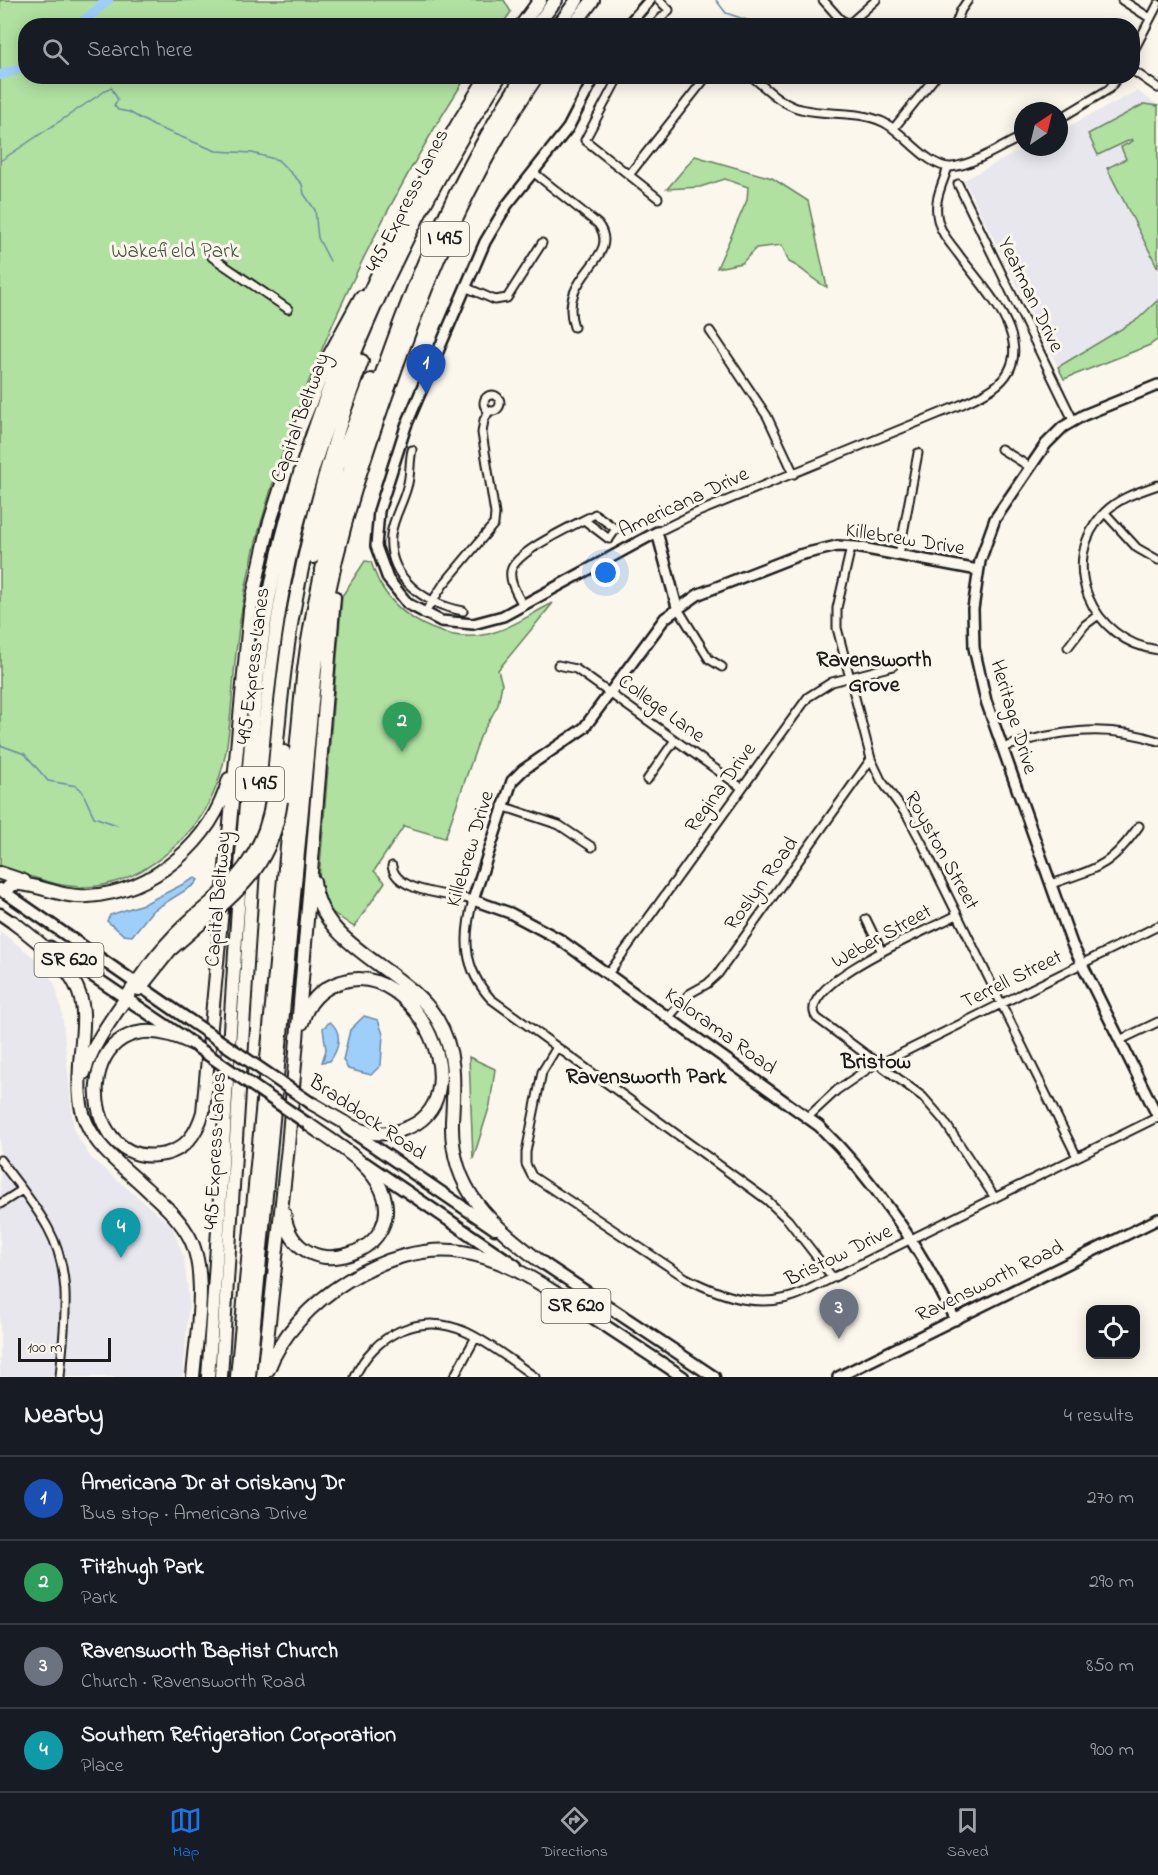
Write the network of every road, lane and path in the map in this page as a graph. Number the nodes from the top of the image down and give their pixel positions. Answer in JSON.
{"nodes":[{"id":1,"x":540,"y":0,"type":"edge"},
{"id":2,"x":556,"y":0,"type":"edge"},
{"id":3,"x":577,"y":0,"type":"edge"},
{"id":4,"x":593,"y":0,"type":"edge"},
{"id":5,"x":650,"y":0,"type":"edge"},
{"id":6,"x":659,"y":0,"type":"edge"},
{"id":7,"x":823,"y":0,"type":"edge"},
{"id":8,"x":876,"y":0,"type":"edge"},
{"id":9,"x":1122,"y":0,"type":"edge"},
{"id":10,"x":964,"y":1,"type":"edge"},
{"id":11,"x":1158,"y":4,"type":"edge"},
{"id":12,"x":527,"y":18,"type":"edge"},
{"id":13,"x":542,"y":18,"type":"edge"},
{"id":14,"x":564,"y":18,"type":"edge"},
{"id":15,"x":579,"y":18,"type":"edge"},
{"id":16,"x":634,"y":18,"type":"edge"},
{"id":17,"x":662,"y":18,"type":"edge"},
{"id":18,"x":839,"y":18,"type":"edge"},
{"id":19,"x":856,"y":18,"type":"edge"},
{"id":20,"x":958,"y":18,"type":"edge"},
{"id":21,"x":1150,"y":18,"type":"junction"},
{"id":22,"x":1140,"y":38,"type":"edge"},
{"id":23,"x":1140,"y":76,"type":"edge"},
{"id":24,"x":482,"y":84,"type":"edge"},
{"id":25,"x":495,"y":84,"type":"edge"},
{"id":26,"x":518,"y":84,"type":"edge"},
{"id":27,"x":532,"y":84,"type":"edge"},
{"id":28,"x":591,"y":84,"type":"edge"},
{"id":29,"x":615,"y":84,"type":"edge"},
{"id":30,"x":701,"y":84,"type":"edge"},
{"id":31,"x":761,"y":84,"type":"edge"},
{"id":32,"x":930,"y":84,"type":"edge"},
{"id":33,"x":1113,"y":84,"type":"edge"},
{"id":34,"x":1158,"y":88,"type":"edge"},
{"id":35,"x":1068,"y":114,"type":"edge"},
{"id":36,"x":894,"y":128,"type":"junction"},
{"id":37,"x":1014,"y":140,"type":"edge"},
{"id":38,"x":948,"y":167,"type":"junction"},
{"id":39,"x":533,"y":172,"type":"junction"},
{"id":40,"x":629,"y":175,"type":"junction"},
{"id":41,"x":958,"y":184,"type":"dead end"},
{"id":42,"x":658,"y":198,"type":"dead end"},
{"id":43,"x":418,"y":217,"type":"junction"},
{"id":44,"x":402,"y":223,"type":"junction"},
{"id":45,"x":437,"y":227,"type":"junction"},
{"id":46,"x":542,"y":243,"type":"dead end"},
{"id":47,"x":212,"y":257,"type":"dead end"},
{"id":48,"x":465,"y":286,"type":"junction"},
{"id":49,"x":288,"y":309,"type":"dead end"},
{"id":50,"x":574,"y":327,"type":"dead end"},
{"id":51,"x":710,"y":331,"type":"dead end"},
{"id":52,"x":1158,"y":385,"type":"edge"},
{"id":53,"x":489,"y":411,"type":"dead end"},
{"id":54,"x":1073,"y":420,"type":"junction"},
{"id":55,"x":1001,"y":448,"type":"dead end"},
{"id":56,"x":412,"y":450,"type":"dead end"},
{"id":57,"x":918,"y":453,"type":"dead end"},
{"id":58,"x":1030,"y":467,"type":"junction"},
{"id":59,"x":794,"y":474,"type":"junction"},
{"id":60,"x":1158,"y":485,"type":"edge"},
{"id":61,"x":1105,"y":513,"type":"junction"},
{"id":62,"x":584,"y":520,"type":"dead end"},
{"id":63,"x":344,"y":521,"type":"junction"},
{"id":64,"x":657,"y":532,"type":"junction"},
{"id":65,"x":851,"y":547,"type":"junction"},
{"id":66,"x":899,"y":555,"type":"junction"},
{"id":67,"x":1158,"y":560,"type":"edge"},
{"id":68,"x":978,"y":570,"type":"junction"},
{"id":69,"x":432,"y":602,"type":"junction"},
{"id":70,"x":523,"y":606,"type":"junction"},
{"id":71,"x":677,"y":608,"type":"junction"},
{"id":72,"x":464,"y":611,"type":"dead end"},
{"id":73,"x":424,"y":614,"type":"junction"},
{"id":74,"x":1097,"y":616,"type":"junction"},
{"id":75,"x":1068,"y":646,"type":"dead end"},
{"id":76,"x":1158,"y":650,"type":"edge"},
{"id":77,"x":558,"y":665,"type":"dead end"},
{"id":78,"x":893,"y":666,"type":"dead end"},
{"id":79,"x":722,"y":667,"type":"dead end"},
{"id":80,"x":849,"y":678,"type":"junction"},
{"id":81,"x":610,"y":693,"type":"junction"},
{"id":82,"x":237,"y":731,"type":"junction"},
{"id":83,"x":675,"y":740,"type":"junction"},
{"id":84,"x":1158,"y":741,"type":"edge"},
{"id":85,"x":1002,"y":748,"type":"junction"},
{"id":86,"x":871,"y":759,"type":"junction"},
{"id":87,"x":647,"y":780,"type":"dead end"},
{"id":88,"x":742,"y":788,"type":"junction"},
{"id":89,"x":276,"y":801,"type":"junction"},
{"id":90,"x":502,"y":806,"type":"junction"},
{"id":91,"x":1139,"y":826,"type":"dead end"},
{"id":92,"x":592,"y":847,"type":"dead end"},
{"id":93,"x":313,"y":852,"type":"junction"},
{"id":94,"x":392,"y":866,"type":"dead end"},
{"id":95,"x":0,"y":873,"type":"edge"},
{"id":96,"x":1051,"y":884,"type":"junction"},
{"id":97,"x":51,"y":892,"type":"junction"},
{"id":98,"x":2,"y":893,"type":"edge"},
{"id":99,"x":473,"y":900,"type":"junction"},
{"id":100,"x":0,"y":914,"type":"edge"},
{"id":101,"x":957,"y":915,"type":"junction"},
{"id":102,"x":866,"y":919,"type":"dead end"},
{"id":103,"x":13,"y":922,"type":"junction"},
{"id":104,"x":1158,"y":926,"type":"edge"},
{"id":105,"x":882,"y":952,"type":"junction"},
{"id":106,"x":1081,"y":964,"type":"junction"},
{"id":107,"x":608,"y":974,"type":"junction"},
{"id":108,"x":139,"y":984,"type":"junction"},
{"id":109,"x":126,"y":998,"type":"junction"},
{"id":110,"x":1001,"y":1004,"type":"junction"},
{"id":111,"x":669,"y":1017,"type":"junction"},
{"id":112,"x":1158,"y":1022,"type":"edge"},
{"id":113,"x":1120,"y":1040,"type":"junction"},
{"id":114,"x":191,"y":1043,"type":"junction"},
{"id":115,"x":296,"y":1044,"type":"junction"},
{"id":116,"x":557,"y":1047,"type":"junction"},
{"id":117,"x":879,"y":1063,"type":"junction"},
{"id":118,"x":80,"y":1104,"type":"junction"},
{"id":119,"x":311,"y":1104,"type":"junction"},
{"id":120,"x":808,"y":1117,"type":"junction"},
{"id":121,"x":1158,"y":1117,"type":"edge"},
{"id":122,"x":308,"y":1124,"type":"junction"},
{"id":123,"x":1077,"y":1157,"type":"junction"},
{"id":124,"x":0,"y":1160,"type":"edge"},
{"id":125,"x":22,"y":1190,"type":"junction"},
{"id":126,"x":283,"y":1194,"type":"junction"},
{"id":127,"x":995,"y":1198,"type":"junction"},
{"id":128,"x":0,"y":1204,"type":"edge"},
{"id":129,"x":1158,"y":1219,"type":"edge"},
{"id":130,"x":911,"y":1239,"type":"junction"},
{"id":131,"x":542,"y":1263,"type":"junction"},
{"id":132,"x":833,"y":1278,"type":"junction"},
{"id":133,"x":557,"y":1294,"type":"junction"},
{"id":134,"x":955,"y":1320,"type":"junction"},
{"id":135,"x":476,"y":1337,"type":"junction"},
{"id":136,"x":857,"y":1373,"type":"edge"},
{"id":137,"x":60,"y":1377,"type":"edge"},
{"id":138,"x":193,"y":1377,"type":"edge"},
{"id":139,"x":208,"y":1377,"type":"edge"},
{"id":140,"x":221,"y":1377,"type":"edge"},
{"id":141,"x":237,"y":1377,"type":"edge"},
{"id":142,"x":249,"y":1377,"type":"edge"},
{"id":143,"x":265,"y":1377,"type":"edge"},
{"id":144,"x":355,"y":1377,"type":"edge"},
{"id":145,"x":454,"y":1377,"type":"edge"},
{"id":146,"x":535,"y":1377,"type":"edge"},
{"id":147,"x":683,"y":1377,"type":"edge"},
{"id":148,"x":714,"y":1377,"type":"edge"},
{"id":149,"x":838,"y":1377,"type":"edge"}],
"edges":[{"from":1,"to":12,"type":"highway"},
{"from":2,"to":13,"type":"highway"},
{"from":3,"to":14,"type":"highway"},
{"from":4,"to":15,"type":"highway"},
{"from":5,"to":16,"type":"street"},
{"from":6,"to":17,"type":"street"},
{"from":7,"to":18,"type":"street"},
{"from":8,"to":19,"type":"street"},
{"from":9,"to":21,"type":"street"},
{"from":10,"to":20,"type":"street"},
{"from":11,"to":21,"type":"street"},
{"from":21,"to":22,"type":"street"},
{"from":23,"to":34,"type":"street"},
{"from":24,"to":44,"type":"highway","name":"Capital Beltway","number":"I 495"},
{"from":25,"to":43,"type":"highway","name":"495 Express Lanes","number":"I 495"},
{"from":26,"to":45,"type":"highway","name":"495 Express Lanes","number":"I 495"},
{"from":27,"to":63,"type":"highway","number":"I 495"},
{"from":28,"to":39,"type":"street","name":"Americana Drive"},
{"from":29,"to":40,"type":"street"},
{"from":30,"to":40,"type":"street"},
{"from":31,"to":36,"type":"street"},
{"from":32,"to":36,"type":"street"},
{"from":33,"to":35,"type":"street"},
{"from":36,"to":38,"type":"street"},
{"from":37,"to":38,"type":"street"},
{"from":38,"to":59,"type":"street","name":"Americana Drive"},
{"from":39,"to":48,"type":"street","name":"Americana Drive"},
{"from":39,"to":50,"type":"street"},
{"from":40,"to":42,"type":"street"},
{"from":41,"to":54,"type":"street","name":"Yeatman Drive"},
{"from":43,"to":89,"type":"highway"},
{"from":43,"to":140,"type":"highway","name":"495 Express Lanes","number":"I 495"},
{"from":44,"to":82,"type":"highway"},
{"from":44,"to":139,"type":"highway","name":"Capital Beltway","number":"I 495"},
{"from":45,"to":89,"type":"highway"},
{"from":45,"to":141,"type":"highway","name":"495 Express Lanes","number":"I 495"},
{"from":46,"to":48,"type":"street"},
{"from":47,"to":49,"type":"street"},
{"from":48,"to":73,"type":"street","name":"Americana Drive"},
{"from":51,"to":59,"type":"street"},
{"from":52,"to":54,"type":"street","name":"Heritage Drive"},
{"from":53,"to":69,"type":"street"},
{"from":54,"to":58,"type":"street","name":"Heritage Drive"},
{"from":55,"to":58,"type":"street"},
{"from":56,"to":69,"type":"street"},
{"from":57,"to":66,"type":"street"},
{"from":58,"to":68,"type":"street","name":"Heritage Drive"},
{"from":59,"to":64,"type":"street","name":"Americana Drive"},
{"from":60,"to":61,"type":"street"},
{"from":61,"to":67,"type":"street"},
{"from":61,"to":74,"type":"street"},
{"from":62,"to":70,"type":"street"},
{"from":63,"to":93,"type":"highway"},
{"from":63,"to":142,"type":"highway","number":"I 495"},
{"from":64,"to":70,"type":"street","name":"Americana Drive"},
{"from":64,"to":71,"type":"street"},
{"from":65,"to":66,"type":"street","name":"Killebrew Drive"},
{"from":65,"to":71,"type":"street","name":"Killebrew Drive"},
{"from":65,"to":80,"type":"street","name":"Royston Street"},
{"from":66,"to":68,"type":"street","name":"Killebrew Drive"},
{"from":68,"to":85,"type":"street","name":"Heritage Drive"},
{"from":69,"to":72,"type":"street"},
{"from":69,"to":73,"type":"street"},
{"from":70,"to":73,"type":"street","name":"Americana Drive"},
{"from":71,"to":79,"type":"street"},
{"from":71,"to":81,"type":"street","name":"Killebrew Drive"},
{"from":74,"to":75,"type":"street"},
{"from":74,"to":76,"type":"street"},
{"from":77,"to":81,"type":"street","name":"College Lane"},
{"from":78,"to":80,"type":"street","name":"Regina Drive"},
{"from":80,"to":86,"type":"street","name":"Royston Street"},
{"from":80,"to":88,"type":"street","name":"Regina Drive"},
{"from":81,"to":83,"type":"street","name":"College Lane"},
{"from":81,"to":90,"type":"street","name":"Killebrew Drive"},
{"from":82,"to":97,"type":"highway"},
{"from":82,"to":114,"type":"highway"},
{"from":83,"to":87,"type":"street"},
{"from":83,"to":88,"type":"street","name":"College Lane"},
{"from":84,"to":85,"type":"street"},
{"from":85,"to":96,"type":"street","name":"Heritage Drive"},
{"from":86,"to":101,"type":"street","name":"Royston Street"},
{"from":86,"to":111,"type":"street","name":"Roslyn Road"},
{"from":88,"to":107,"type":"street","name":"Regina Drive"},
{"from":89,"to":108,"type":"highway","bridge":true},
{"from":90,"to":92,"type":"street"},
{"from":90,"to":99,"type":"street","name":"Killebrew Drive"},
{"from":91,"to":96,"type":"street"},
{"from":93,"to":115,"type":"highway"},
{"from":93,"to":131,"type":"highway"},
{"from":94,"to":99,"type":"street","name":"Kalorama Road"},
{"from":95,"to":97,"type":"highway"},
{"from":96,"to":106,"type":"street","name":"Heritage Drive"},
{"from":97,"to":98,"type":"highway"},
{"from":98,"to":108,"type":"main road","name":"Braddock Road","number":"SR 620"},
{"from":99,"to":107,"type":"street","name":"Kalorama Road"},
{"from":99,"to":116,"type":"street","name":"Killebrew Drive"},
{"from":100,"to":103,"type":"main road","name":"Braddock Road","number":"SR 620"},
{"from":101,"to":105,"type":"street","name":"Weber Street"},
{"from":101,"to":110,"type":"street","name":"Royston Street"},
{"from":102,"to":105,"type":"street"},
{"from":103,"to":109,"type":"main road","name":"Braddock Road","number":"SR 620"},
{"from":103,"to":118,"type":"highway"},
{"from":104,"to":106,"type":"street","name":"Terrell Street"},
{"from":105,"to":117,"type":"street","name":"Weber Street"},
{"from":106,"to":110,"type":"street","name":"Terrell Street"},
{"from":106,"to":113,"type":"street","name":"Heritage Drive"},
{"from":107,"to":111,"type":"street","name":"Kalorama Road"},
{"from":108,"to":109,"type":"highway"},
{"from":108,"to":119,"type":"main road","name":"Braddock Road","number":"SR 620","bridge":true},
{"from":109,"to":114,"type":"main road","name":"Braddock Road","number":"SR 620"},
{"from":109,"to":118,"type":"highway"},
{"from":110,"to":117,"type":"street","name":"Terrell Street"},
{"from":110,"to":123,"type":"street","name":"Royston Street"},
{"from":111,"to":120,"type":"street","name":"Kalorama Road"},
{"from":112,"to":113,"type":"street"},
{"from":113,"to":121,"type":"street","name":"Heritage Drive"},
{"from":114,"to":122,"type":"main road","name":"Braddock Road","number":"SR 620","bridge":true},
{"from":115,"to":119,"type":"highway"},
{"from":115,"to":126,"type":"highway"},
{"from":116,"to":132,"type":"street","name":"Killebrew Drive"},
{"from":116,"to":132,"type":"street","name":"Bristow Drive"},
{"from":117,"to":120,"type":"street","name":"Terrell Street"},
{"from":117,"to":127,"type":"street","name":"Weber Street"},
{"from":118,"to":138,"type":"highway"},
{"from":119,"to":131,"type":"main road","name":"Braddock Road","number":"SR 620"},
{"from":120,"to":130,"type":"street","name":"Kalorama Road"},
{"from":121,"to":123,"type":"street","name":"Bristow Drive"},
{"from":122,"to":126,"type":"highway"},
{"from":122,"to":133,"type":"main road","name":"Braddock Road","number":"SR 620"},
{"from":123,"to":127,"type":"street","name":"Bristow Drive"},
{"from":124,"to":125,"type":"street"},
{"from":125,"to":128,"type":"street"},
{"from":125,"to":137,"type":"street"},
{"from":126,"to":143,"type":"highway"},
{"from":127,"to":130,"type":"street","name":"Bristow Drive"},
{"from":129,"to":134,"type":"street","name":"Ravensworth Road"},
{"from":130,"to":132,"type":"street","name":"Bristow Drive"},
{"from":130,"to":134,"type":"street","name":"Kalorama Road"},
{"from":131,"to":148,"type":"main road","name":"Braddock Road","number":"SR 620"},
{"from":133,"to":143,"type":"highway"},
{"from":133,"to":147,"type":"main road","name":"Braddock Road","number":"SR 620"},
{"from":134,"to":136,"type":"street","name":"Ravensworth Road"},
{"from":135,"to":144,"type":"street"},
{"from":135,"to":145,"type":"street"},
{"from":135,"to":146,"type":"street"},
{"from":136,"to":149,"type":"street","name":"Ravensworth Road"}]}
